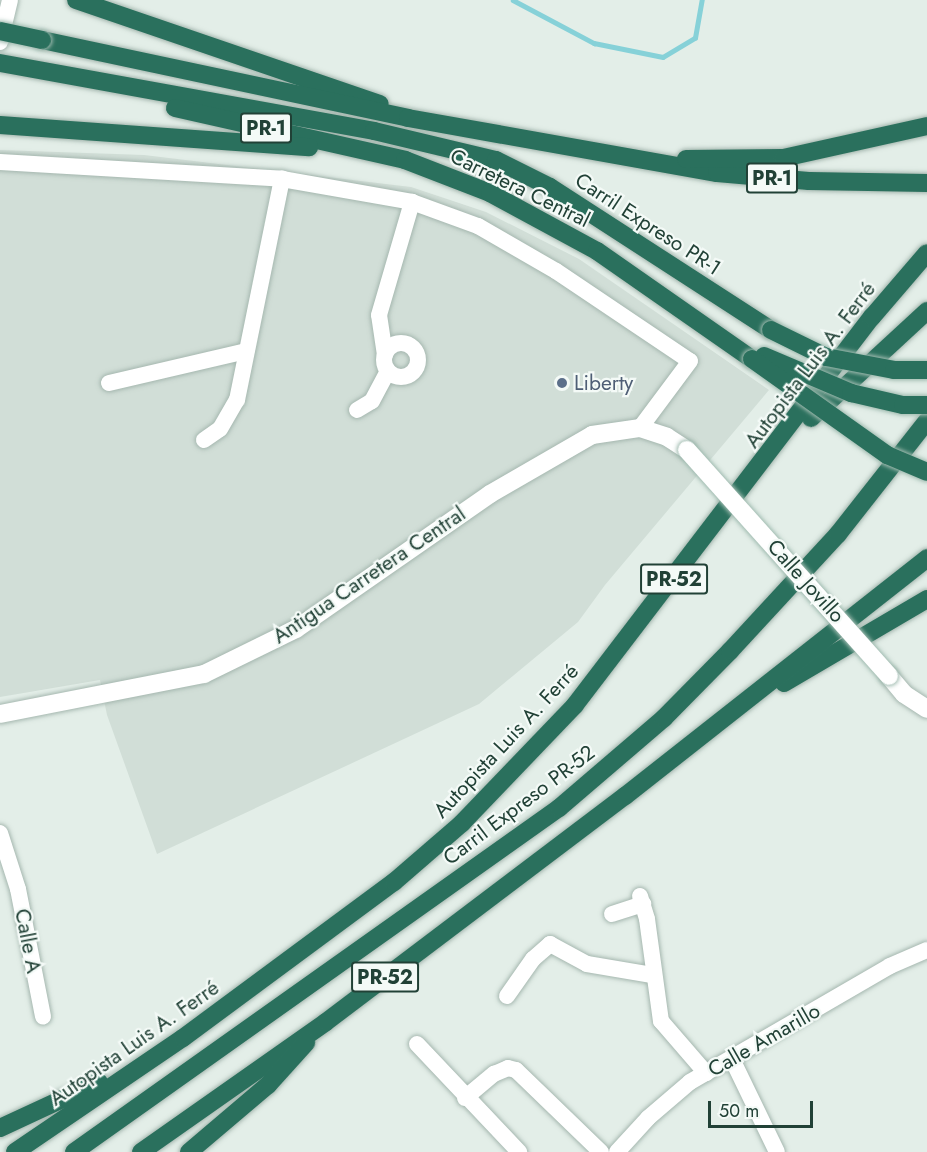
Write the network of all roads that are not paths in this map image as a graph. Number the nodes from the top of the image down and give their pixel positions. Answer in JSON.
{"nodes":[{"id":1,"x":10,"y":0,"type":"edge"},
{"id":2,"x":76,"y":0,"type":"edge"},
{"id":3,"x":0,"y":31,"type":"edge"},
{"id":4,"x":0,"y":42,"type":"edge"},
{"id":5,"x":0,"y":52,"type":"edge"},
{"id":6,"x":0,"y":63,"type":"edge"},
{"id":7,"x":0,"y":70,"type":"edge"},
{"id":8,"x":40,"y":70,"type":"junction"},
{"id":9,"x":408,"y":118,"type":"junction"},
{"id":10,"x":0,"y":124,"type":"edge"},
{"id":11,"x":927,"y":126,"type":"edge"},
{"id":12,"x":376,"y":152,"type":"junction"},
{"id":13,"x":647,"y":159,"type":"junction"},
{"id":14,"x":0,"y":162,"type":"edge"},
{"id":15,"x":282,"y":179,"type":"junction"},
{"id":16,"x":927,"y":183,"type":"edge"},
{"id":17,"x":412,"y":202,"type":"junction"},
{"id":18,"x":927,"y":253,"type":"edge"},
{"id":19,"x":927,"y":311,"type":"edge"},
{"id":20,"x":246,"y":351,"type":"junction"},
{"id":21,"x":758,"y":357,"type":"junction"},
{"id":22,"x":927,"y":370,"type":"edge"},
{"id":23,"x":109,"y":383,"type":"dead end"},
{"id":24,"x":927,"y":405,"type":"edge"},
{"id":25,"x":357,"y":410,"type":"dead end"},
{"id":26,"x":927,"y":421,"type":"edge"},
{"id":27,"x":640,"y":428,"type":"junction"},
{"id":28,"x":204,"y":440,"type":"dead end"},
{"id":29,"x":687,"y":450,"type":"joint"},
{"id":30,"x":927,"y":472,"type":"edge"},
{"id":31,"x":751,"y":480,"type":"junction"},
{"id":32,"x":927,"y":558,"type":"edge"},
{"id":33,"x":927,"y":599,"type":"edge"},
{"id":34,"x":927,"y":709,"type":"edge"},
{"id":35,"x":0,"y":714,"type":"edge"},
{"id":36,"x":723,"y":719,"type":"junction"},
{"id":37,"x":0,"y":833,"type":"edge"},
{"id":38,"x":612,"y":914,"type":"dead end"},
{"id":39,"x":927,"y":950,"type":"edge"},
{"id":40,"x":652,"y":975,"type":"junction"},
{"id":41,"x":507,"y":996,"type":"dead end"},
{"id":42,"x":43,"y":1017,"type":"dead end"},
{"id":43,"x":326,"y":1022,"type":"junction"},
{"id":44,"x":183,"y":1038,"type":"junction"},
{"id":45,"x":417,"y":1044,"type":"dead end"},
{"id":46,"x":732,"y":1059,"type":"junction"},
{"id":47,"x":706,"y":1073,"type":"junction"},
{"id":48,"x":465,"y":1098,"type":"junction"},
{"id":49,"x":0,"y":1128,"type":"edge"},
{"id":50,"x":15,"y":1152,"type":"edge"},
{"id":51,"x":74,"y":1152,"type":"edge"},
{"id":52,"x":141,"y":1152,"type":"edge"},
{"id":53,"x":189,"y":1152,"type":"edge"},
{"id":54,"x":519,"y":1152,"type":"edge"},
{"id":55,"x":601,"y":1152,"type":"edge"},
{"id":56,"x":617,"y":1152,"type":"edge"},
{"id":57,"x":777,"y":1152,"type":"edge"}],
"edges":[{"from":1,"to":4,"type":"street"},
{"from":2,"to":9,"type":"highway"},
{"from":3,"to":9,"type":"highway","name":"Carretera Central","number":"PR-1","bridge":true},
{"from":5,"to":8,"type":"highway"},
{"from":6,"to":8,"type":"highway"},
{"from":7,"to":8,"type":"highway","name":"Carretera Central","number":"PR-1"},
{"from":8,"to":12,"type":"highway","name":"Carretera Central","number":"PR-1"},
{"from":8,"to":22,"type":"highway","name":"Carril Expreso PR-1","bridge":true},
{"from":9,"to":13,"type":"highway","name":"Carretera Central","number":"PR-1"},
{"from":10,"to":12,"type":"highway"},
{"from":11,"to":13,"type":"highway"},
{"from":12,"to":21,"type":"highway","name":"Carretera Central","number":"PR-1"},
{"from":13,"to":16,"type":"highway","name":"Carretera Central","number":"PR-1"},
{"from":14,"to":15,"type":"street"},
{"from":15,"to":17,"type":"street"},
{"from":15,"to":20,"type":"street"},
{"from":17,"to":25,"type":"street"},
{"from":17,"to":27,"type":"street"},
{"from":18,"to":31,"type":"highway","name":"Autopista Luis A. Ferré","number":"PR-52"},
{"from":19,"to":31,"type":"highway"},
{"from":20,"to":23,"type":"street"},
{"from":20,"to":28,"type":"street"},
{"from":21,"to":24,"type":"highway","bridge":true},
{"from":21,"to":30,"type":"highway","name":"Carretera Central","number":"PR-1","bridge":true},
{"from":26,"to":51,"type":"highway","name":"Carril Expreso PR-52"},
{"from":27,"to":29,"type":"street","name":"Antigua Carretera Central"},
{"from":27,"to":35,"type":"street","name":"Antigua Carretera Central"},
{"from":29,"to":34,"type":"street","name":"Calle Jovillo","bridge":true},
{"from":31,"to":44,"type":"highway","name":"Autopista Luis A. Ferré","number":"PR-52"},
{"from":32,"to":36,"type":"highway","number":"PR-52"},
{"from":33,"to":36,"type":"highway"},
{"from":36,"to":43,"type":"highway","number":"PR-52"},
{"from":37,"to":42,"type":"street","name":"Calle A"},
{"from":38,"to":40,"type":"street"},
{"from":39,"to":46,"type":"street","name":"Calle Amarillo"},
{"from":40,"to":41,"type":"street"},
{"from":40,"to":47,"type":"street"},
{"from":43,"to":52,"type":"highway","number":"PR-52"},
{"from":43,"to":53,"type":"highway"},
{"from":44,"to":49,"type":"highway"},
{"from":44,"to":50,"type":"highway","name":"Autopista Luis A. Ferré","number":"PR-52"},
{"from":45,"to":48,"type":"street"},
{"from":46,"to":47,"type":"street","name":"Calle Amarillo"},
{"from":46,"to":57,"type":"street"},
{"from":47,"to":56,"type":"street","name":"Calle Amarillo"},
{"from":48,"to":54,"type":"street"},
{"from":48,"to":55,"type":"street"}]}
